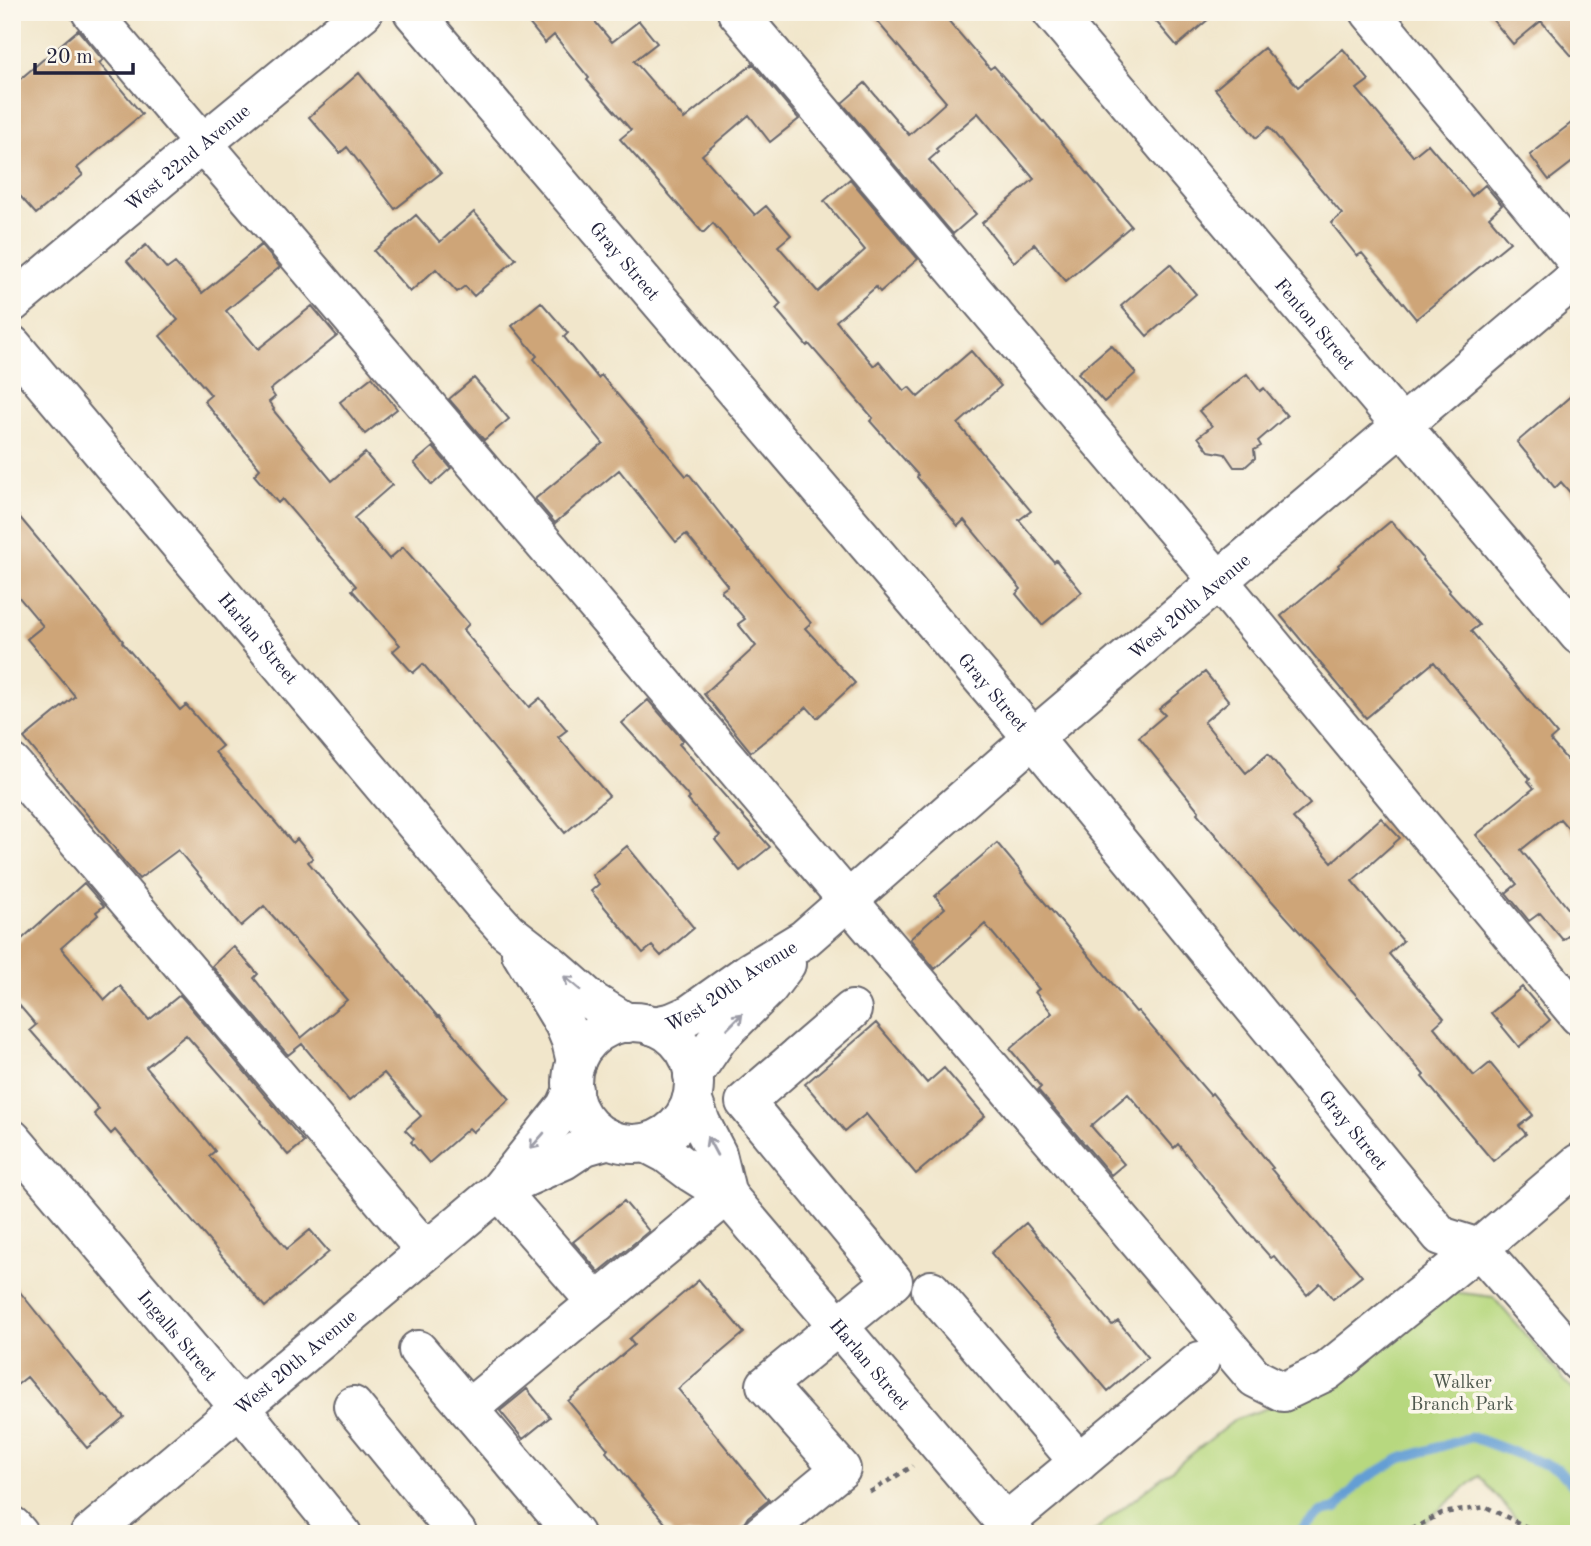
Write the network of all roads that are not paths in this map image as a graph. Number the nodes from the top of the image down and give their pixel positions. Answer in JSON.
{"nodes":[{"id":1,"x":91,"y":12,"type":"edge"},
{"id":2,"x":362,"y":12,"type":"edge"},
{"id":3,"x":413,"y":12,"type":"edge"},
{"id":4,"x":737,"y":12,"type":"edge"},
{"id":5,"x":1052,"y":12,"type":"edge"},
{"id":6,"x":1370,"y":12,"type":"edge"},
{"id":7,"x":202,"y":144,"type":"junction"},
{"id":8,"x":1579,"y":262,"type":"edge"},
{"id":9,"x":1579,"y":275,"type":"edge"},
{"id":10,"x":12,"y":303,"type":"edge"},
{"id":11,"x":12,"y":345,"type":"edge"},
{"id":12,"x":1401,"y":426,"type":"junction"},
{"id":13,"x":1218,"y":580,"type":"junction"},
{"id":14,"x":1579,"y":635,"type":"edge"},
{"id":15,"x":1033,"y":738,"type":"junction"},
{"id":16,"x":12,"y":764,"type":"edge"},
{"id":17,"x":848,"y":901,"type":"junction"},
{"id":18,"x":507,"y":930,"type":"junction"},
{"id":19,"x":804,"y":939,"type":"junction"},
{"id":20,"x":852,"y":1010,"type":"dead end"},
{"id":21,"x":1579,"y":1016,"type":"edge"},
{"id":22,"x":641,"y":1025,"type":"junction"},
{"id":23,"x":574,"y":1076,"type":"junction"},
{"id":24,"x":692,"y":1087,"type":"junction"},
{"id":25,"x":12,"y":1139,"type":"edge"},
{"id":26,"x":609,"y":1139,"type":"junction"},
{"id":27,"x":646,"y":1143,"type":"junction"},
{"id":28,"x":1579,"y":1163,"type":"edge"},
{"id":29,"x":499,"y":1189,"type":"junction"},
{"id":30,"x":727,"y":1195,"type":"junction"},
{"id":31,"x":1479,"y":1248,"type":"junction"},
{"id":32,"x":425,"y":1250,"type":"junction"},
{"id":33,"x":931,"y":1290,"type":"dead end"},
{"id":34,"x":597,"y":1303,"type":"junction"},
{"id":35,"x":838,"y":1325,"type":"junction"},
{"id":36,"x":418,"y":1350,"type":"dead end"},
{"id":37,"x":1200,"y":1361,"type":"dead end"},
{"id":38,"x":1579,"y":1362,"type":"edge"},
{"id":39,"x":353,"y":1406,"type":"dead end"},
{"id":40,"x":239,"y":1407,"type":"junction"},
{"id":41,"x":468,"y":1409,"type":"junction"},
{"id":42,"x":1079,"y":1462,"type":"junction"},
{"id":43,"x":12,"y":1526,"type":"edge"},
{"id":44,"x":1009,"y":1530,"type":"edge"},
{"id":45,"x":19,"y":1534,"type":"edge"},
{"id":46,"x":90,"y":1534,"type":"edge"},
{"id":47,"x":342,"y":1534,"type":"edge"},
{"id":48,"x":458,"y":1534,"type":"edge"},
{"id":49,"x":575,"y":1534,"type":"edge"},
{"id":50,"x":762,"y":1534,"type":"edge"}],
"edges":[{"from":1,"to":7,"type":"street"},
{"from":2,"to":7,"type":"street","name":"West 22nd Avenue"},
{"from":3,"to":15,"type":"street","name":"Gray Street"},
{"from":4,"to":13,"type":"street"},
{"from":5,"to":12,"type":"street","name":"Fenton Street"},
{"from":6,"to":8,"type":"street"},
{"from":7,"to":10,"type":"street","name":"West 22nd Avenue"},
{"from":7,"to":17,"type":"street"},
{"from":9,"to":12,"type":"street","name":"West 20th Avenue"},
{"from":11,"to":18,"type":"street","name":"Harlan Street"},
{"from":12,"to":13,"type":"street","name":"West 20th Avenue"},
{"from":12,"to":14,"type":"street","name":"Fenton Street"},
{"from":13,"to":15,"type":"street","name":"West 20th Avenue"},
{"from":13,"to":21,"type":"street"},
{"from":15,"to":17,"type":"street","name":"West 20th Avenue"},
{"from":15,"to":31,"type":"street","name":"Gray Street"},
{"from":16,"to":32,"type":"street"},
{"from":17,"to":19,"type":"street","name":"West 20th Avenue"},
{"from":17,"to":31,"type":"street"},
{"from":22,"to":18,"type":"street","name":"Harlan Street","one_way":true},
{"from":18,"to":23,"type":"street","name":"Harlan Street"},
{"from":19,"to":22,"type":"street","name":"West 20th Avenue"},
{"from":24,"to":19,"type":"street","name":"West 20th Avenue","one_way":true},
{"from":20,"to":35,"type":"street"},
{"from":22,"to":23,"type":"street"},
{"from":22,"to":24,"type":"street"},
{"from":23,"to":26,"type":"street"},
{"from":23,"to":29,"type":"street","name":"West 20th Avenue","one_way":true},
{"from":24,"to":27,"type":"street"},
{"from":30,"to":24,"type":"street","name":"Harlan Street","one_way":true},
{"from":25,"to":40,"type":"street","name":"Ingalls Street"},
{"from":26,"to":27,"type":"street"},
{"from":26,"to":29,"type":"street","name":"West 20th Avenue"},
{"from":27,"to":30,"type":"street","name":"Harlan Street"},
{"from":28,"to":31,"type":"street"},
{"from":29,"to":32,"type":"street","name":"West 20th Avenue"},
{"from":29,"to":34,"type":"street"},
{"from":30,"to":34,"type":"street"},
{"from":30,"to":35,"type":"street","name":"Harlan Street"},
{"from":31,"to":38,"type":"street"},
{"from":32,"to":40,"type":"street","name":"West 20th Avenue"},
{"from":33,"to":42,"type":"street"},
{"from":34,"to":41,"type":"street"},
{"from":35,"to":44,"type":"street","name":"Harlan Street"},
{"from":35,"to":50,"type":"street"},
{"from":36,"to":41,"type":"street"},
{"from":37,"to":42,"type":"street"},
{"from":39,"to":48,"type":"street"},
{"from":40,"to":46,"type":"street","name":"West 20th Avenue"},
{"from":40,"to":47,"type":"street","name":"Ingalls Street"},
{"from":41,"to":49,"type":"street"},
{"from":42,"to":44,"type":"street"},
{"from":43,"to":45,"type":"street"}]}
